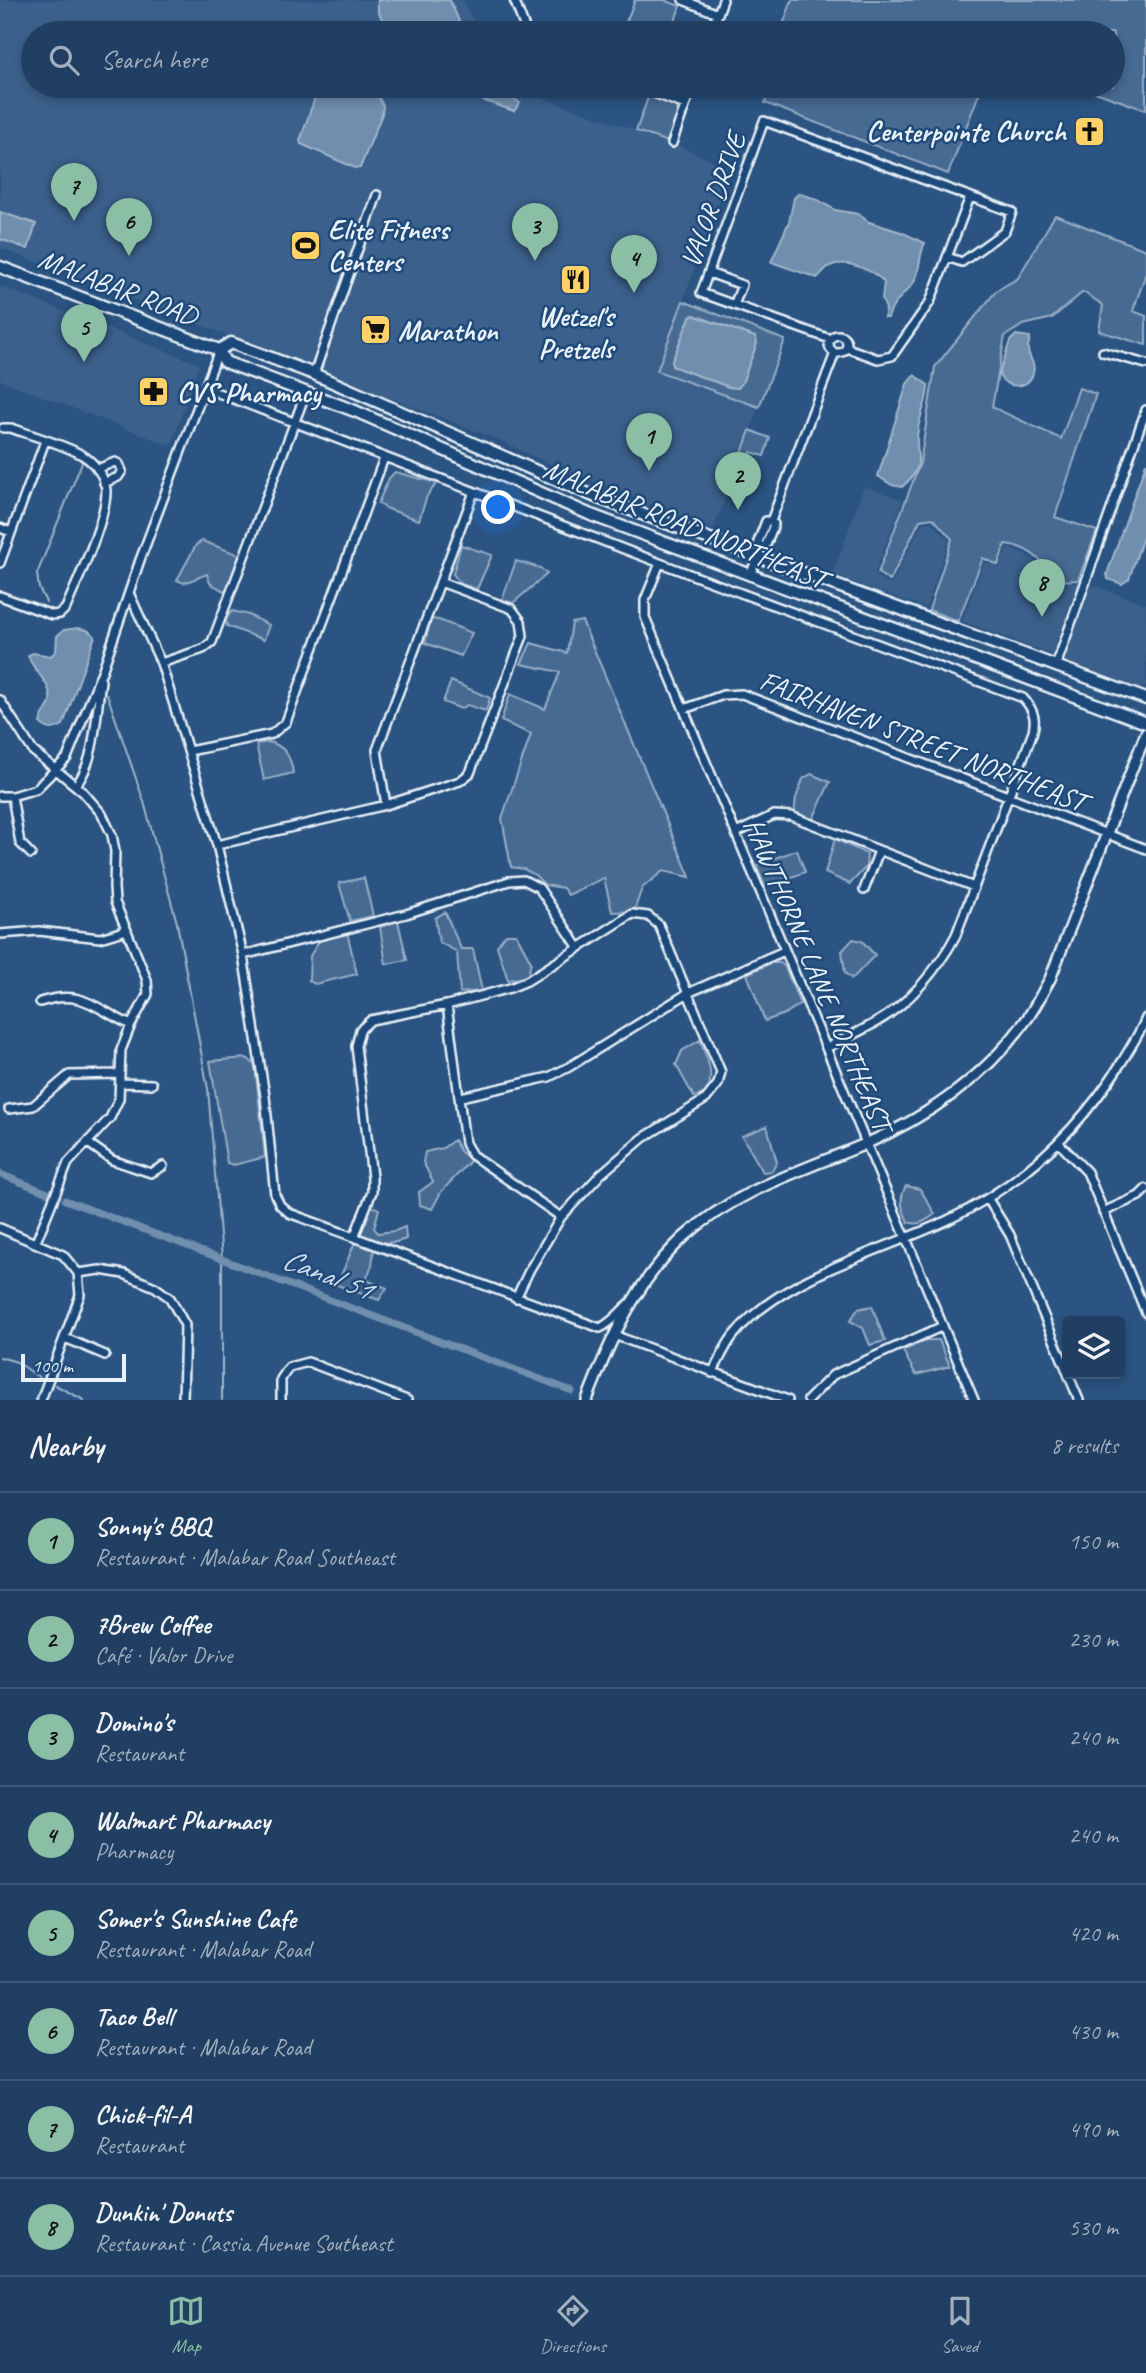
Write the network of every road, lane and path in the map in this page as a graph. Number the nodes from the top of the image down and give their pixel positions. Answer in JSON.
{"nodes":[{"id":1,"x":514,"y":0,"type":"edge"},
{"id":2,"x":683,"y":0,"type":"edge"},
{"id":3,"x":723,"y":0,"type":"edge"},
{"id":4,"x":718,"y":14,"type":"junction"},
{"id":5,"x":522,"y":21,"type":"edge"},
{"id":6,"x":715,"y":21,"type":"edge"},
{"id":7,"x":665,"y":98,"type":"edge"},
{"id":8,"x":688,"y":98,"type":"edge"},
{"id":9,"x":685,"y":106,"type":"junction"},
{"id":10,"x":672,"y":143,"type":"dead end"},
{"id":11,"x":377,"y":195,"type":"dead end"},
{"id":12,"x":970,"y":197,"type":"junction"},
{"id":13,"x":947,"y":257,"type":"junction"},
{"id":14,"x":0,"y":267,"type":"edge"},
{"id":15,"x":709,"y":273,"type":"junction"},
{"id":16,"x":734,"y":305,"type":"junction"},
{"id":17,"x":830,"y":340,"type":"junction"},
{"id":18,"x":847,"y":348,"type":"junction"},
{"id":19,"x":219,"y":349,"type":"junction"},
{"id":20,"x":1103,"y":352,"type":"dead end"},
{"id":21,"x":835,"y":353,"type":"junction"},
{"id":22,"x":1146,"y":364,"type":"edge"},
{"id":23,"x":314,"y":374,"type":"junction"},
{"id":24,"x":205,"y":388,"type":"junction"},
{"id":25,"x":306,"y":392,"type":"junction"},
{"id":26,"x":379,"y":402,"type":"junction"},
{"id":27,"x":347,"y":408,"type":"junction"},
{"id":28,"x":1146,"y":410,"type":"edge"},
{"id":29,"x":295,"y":422,"type":"junction"},
{"id":30,"x":3,"y":428,"type":"dead end"},
{"id":31,"x":45,"y":441,"type":"junction"},
{"id":32,"x":384,"y":458,"type":"junction"},
{"id":33,"x":97,"y":469,"type":"junction"},
{"id":34,"x":104,"y":483,"type":"junction"},
{"id":35,"x":474,"y":492,"type":"junction"},
{"id":36,"x":0,"y":528,"type":"edge"},
{"id":37,"x":11,"y":532,"type":"junction"},
{"id":38,"x":757,"y":558,"type":"junction"},
{"id":39,"x":0,"y":563,"type":"edge"},
{"id":40,"x":660,"y":563,"type":"junction"},
{"id":41,"x":750,"y":576,"type":"junction"},
{"id":42,"x":440,"y":582,"type":"junction"},
{"id":43,"x":129,"y":593,"type":"junction"},
{"id":44,"x":0,"y":596,"type":"edge"},
{"id":45,"x":879,"y":602,"type":"junction"},
{"id":46,"x":872,"y":622,"type":"junction"},
{"id":47,"x":160,"y":663,"type":"junction"},
{"id":48,"x":1056,"y":666,"type":"junction"},
{"id":49,"x":103,"y":669,"type":"junction"},
{"id":50,"x":1146,"y":699,"type":"edge"},
{"id":51,"x":0,"y":700,"type":"edge"},
{"id":52,"x":684,"y":709,"type":"junction"},
{"id":53,"x":1146,"y":723,"type":"edge"},
{"id":54,"x":1146,"y":733,"type":"edge"},
{"id":55,"x":189,"y":751,"type":"junction"},
{"id":56,"x":56,"y":771,"type":"junction"},
{"id":57,"x":76,"y":785,"type":"junction"},
{"id":58,"x":0,"y":796,"type":"edge"},
{"id":59,"x":12,"y":796,"type":"junction"},
{"id":60,"x":1008,"y":797,"type":"junction"},
{"id":61,"x":386,"y":805,"type":"junction"},
{"id":62,"x":736,"y":833,"type":"junction"},
{"id":63,"x":1107,"y":834,"type":"junction"},
{"id":64,"x":217,"y":845,"type":"junction"},
{"id":65,"x":1146,"y":849,"type":"edge"},
{"id":66,"x":879,"y":851,"type":"junction"},
{"id":67,"x":31,"y":854,"type":"dead end"},
{"id":68,"x":974,"y":887,"type":"junction"},
{"id":69,"x":864,"y":890,"type":"dead end"},
{"id":70,"x":127,"y":930,"type":"junction"},
{"id":71,"x":0,"y":934,"type":"edge"},
{"id":72,"x":579,"y":948,"type":"junction"},
{"id":73,"x":784,"y":951,"type":"junction"},
{"id":74,"x":243,"y":954,"type":"junction"},
{"id":75,"x":688,"y":993,"type":"junction"},
{"id":76,"x":40,"y":1003,"type":"dead end"},
{"id":77,"x":447,"y":1005,"type":"junction"},
{"id":78,"x":1146,"y":1018,"type":"edge"},
{"id":79,"x":131,"y":1025,"type":"junction"},
{"id":80,"x":826,"y":1048,"type":"junction"},
{"id":81,"x":120,"y":1074,"type":"junction"},
{"id":82,"x":120,"y":1083,"type":"junction"},
{"id":83,"x":152,"y":1084,"type":"dead end"},
{"id":84,"x":461,"y":1097,"type":"junction"},
{"id":85,"x":9,"y":1110,"type":"dead end"},
{"id":86,"x":88,"y":1143,"type":"junction"},
{"id":87,"x":867,"y":1143,"type":"junction"},
{"id":88,"x":1059,"y":1143,"type":"junction"},
{"id":89,"x":163,"y":1166,"type":"dead end"},
{"id":90,"x":1146,"y":1189,"type":"edge"},
{"id":91,"x":988,"y":1199,"type":"junction"},
{"id":92,"x":1103,"y":1212,"type":"junction"},
{"id":93,"x":561,"y":1217,"type":"junction"},
{"id":94,"x":0,"y":1228,"type":"edge"},
{"id":95,"x":354,"y":1237,"type":"junction"},
{"id":96,"x":906,"y":1238,"type":"junction"},
{"id":97,"x":36,"y":1242,"type":"junction"},
{"id":98,"x":78,"y":1273,"type":"junction"},
{"id":99,"x":516,"y":1298,"type":"junction"},
{"id":100,"x":631,"y":1303,"type":"junction"},
{"id":101,"x":1146,"y":1313,"type":"edge"},
{"id":102,"x":943,"y":1326,"type":"junction"},
{"id":103,"x":614,"y":1335,"type":"junction"},
{"id":104,"x":65,"y":1338,"type":"junction"},
{"id":105,"x":104,"y":1355,"type":"dead end"},
{"id":106,"x":1062,"y":1358,"type":"edge"},
{"id":107,"x":712,"y":1373,"type":"junction"},
{"id":108,"x":1071,"y":1379,"type":"edge"},
{"id":109,"x":41,"y":1400,"type":"edge"},
{"id":110,"x":183,"y":1400,"type":"edge"},
{"id":111,"x":281,"y":1400,"type":"edge"},
{"id":112,"x":407,"y":1400,"type":"edge"},
{"id":113,"x":587,"y":1400,"type":"edge"},
{"id":114,"x":788,"y":1400,"type":"edge"},
{"id":115,"x":808,"y":1400,"type":"edge"},
{"id":116,"x":974,"y":1400,"type":"edge"},
{"id":117,"x":1079,"y":1400,"type":"edge"}],
"edges":[{"from":1,"to":5,"type":"street"},
{"from":2,"to":4,"type":"street"},
{"from":3,"to":4,"type":"street"},
{"from":4,"to":6,"type":"street"},
{"from":7,"to":9,"type":"street"},
{"from":8,"to":9,"type":"street"},
{"from":9,"to":10,"type":"street"},
{"from":11,"to":23,"type":"street"},
{"from":12,"to":13,"type":"street","name":"VALOR DRIVE"},
{"from":12,"to":13,"type":"street","name":"VALOR DRIVE"},
{"from":12,"to":15,"type":"street","name":"VALOR DRIVE"},
{"from":13,"to":18,"type":"street","name":"VALOR DRIVE"},
{"from":14,"to":19,"type":"main road","name":"MALABAR ROAD"},
{"from":15,"to":16,"type":"street","name":"VALOR DRIVE"},
{"from":15,"to":16,"type":"street"},
{"from":16,"to":17,"type":"street","name":"VALOR DRIVE"},
{"from":17,"to":18,"type":"street","name":"VALOR DRIVE"},
{"from":17,"to":21,"type":"street"},
{"from":18,"to":21,"type":"street"},
{"from":19,"to":23,"type":"main road"},
{"from":19,"to":24,"type":"street"},
{"from":19,"to":25,"type":"main road","name":"MALABAR ROAD NORTHEAST"},
{"from":20,"to":22,"type":"street"},
{"from":21,"to":38,"type":"street"},
{"from":23,"to":26,"type":"main road"},
{"from":24,"to":29,"type":"street"},
{"from":24,"to":43,"type":"street"},
{"from":25,"to":27,"type":"main road","name":"MALABAR ROAD NORTHEAST"},
{"from":25,"to":29,"type":"street"},
{"from":26,"to":27,"type":"main road"},
{"from":26,"to":38,"type":"main road"},
{"from":27,"to":41,"type":"main road","name":"MALABAR ROAD NORTHEAST"},
{"from":28,"to":48,"type":"street"},
{"from":29,"to":32,"type":"street"},
{"from":29,"to":47,"type":"street"},
{"from":30,"to":31,"type":"street"},
{"from":31,"to":33,"type":"street"},
{"from":31,"to":37,"type":"street"},
{"from":32,"to":35,"type":"street"},
{"from":32,"to":55,"type":"street"},
{"from":33,"to":34,"type":"street"},
{"from":33,"to":34,"type":"street"},
{"from":34,"to":44,"type":"street"},
{"from":35,"to":40,"type":"street"},
{"from":35,"to":42,"type":"street"},
{"from":36,"to":37,"type":"street"},
{"from":37,"to":39,"type":"street"},
{"from":38,"to":41,"type":"street"},
{"from":38,"to":45,"type":"main road"},
{"from":40,"to":52,"type":"street","name":"HAWTHORNE LANE NORTHEAST"},
{"from":40,"to":60,"type":"street"},
{"from":41,"to":46,"type":"main road","name":"MALABAR ROAD NORTHEAST"},
{"from":42,"to":61,"type":"street"},
{"from":42,"to":61,"type":"street"},
{"from":43,"to":47,"type":"street"},
{"from":43,"to":49,"type":"street"},
{"from":45,"to":46,"type":"main road"},
{"from":45,"to":48,"type":"main road"},
{"from":46,"to":53,"type":"main road","name":"MALABAR ROAD NORTHEAST"},
{"from":47,"to":55,"type":"street"},
{"from":48,"to":50,"type":"main road"},
{"from":49,"to":56,"type":"street"},
{"from":49,"to":57,"type":"street"},
{"from":51,"to":56,"type":"street"},
{"from":52,"to":60,"type":"street","name":"FAIRHAVEN STREET NORTHEAST"},
{"from":52,"to":62,"type":"street","name":"HAWTHORNE LANE NORTHEAST"},
{"from":54,"to":63,"type":"street"},
{"from":55,"to":64,"type":"street"},
{"from":56,"to":57,"type":"street"},
{"from":56,"to":59,"type":"street"},
{"from":57,"to":70,"type":"street"},
{"from":58,"to":59,"type":"street"},
{"from":59,"to":67,"type":"street"},
{"from":60,"to":63,"type":"street","name":"FAIRHAVEN STREET NORTHEAST"},
{"from":60,"to":68,"type":"street"},
{"from":61,"to":64,"type":"street"},
{"from":62,"to":66,"type":"street"},
{"from":62,"to":73,"type":"street","name":"HAWTHORNE LANE NORTHEAST"},
{"from":63,"to":65,"type":"street","name":"FAIRHAVEN STREET NORTHEAST"},
{"from":63,"to":87,"type":"street"},
{"from":64,"to":74,"type":"street"},
{"from":66,"to":68,"type":"street"},
{"from":66,"to":69,"type":"street"},
{"from":68,"to":80,"type":"street"},
{"from":70,"to":71,"type":"street"},
{"from":70,"to":79,"type":"street"},
{"from":72,"to":74,"type":"street"},
{"from":72,"to":75,"type":"street"},
{"from":72,"to":77,"type":"street"},
{"from":73,"to":75,"type":"street"},
{"from":73,"to":80,"type":"street","name":"HAWTHORNE LANE NORTHEAST"},
{"from":74,"to":95,"type":"street"},
{"from":75,"to":84,"type":"street"},
{"from":75,"to":93,"type":"street"},
{"from":76,"to":79,"type":"street"},
{"from":77,"to":84,"type":"street"},
{"from":77,"to":95,"type":"street"},
{"from":78,"to":88,"type":"street"},
{"from":79,"to":81,"type":"street"},
{"from":80,"to":87,"type":"street","name":"HAWTHORNE LANE NORTHEAST"},
{"from":81,"to":82,"type":"street"},
{"from":81,"to":85,"type":"street"},
{"from":82,"to":83,"type":"street"},
{"from":82,"to":86,"type":"street"},
{"from":84,"to":93,"type":"street"},
{"from":86,"to":89,"type":"street"},
{"from":86,"to":97,"type":"street"},
{"from":87,"to":96,"type":"street","name":"HAWTHORNE LANE NORTHEAST"},
{"from":87,"to":100,"type":"street"},
{"from":88,"to":91,"type":"street"},
{"from":88,"to":92,"type":"street"},
{"from":90,"to":92,"type":"street"},
{"from":91,"to":96,"type":"street"},
{"from":91,"to":106,"type":"street"},
{"from":92,"to":101,"type":"street"},
{"from":93,"to":99,"type":"street"},
{"from":94,"to":97,"type":"street"},
{"from":95,"to":99,"type":"street"},
{"from":96,"to":102,"type":"street","name":"HAWTHORNE LANE NORTHEAST"},
{"from":96,"to":107,"type":"street"},
{"from":97,"to":98,"type":"street"},
{"from":98,"to":104,"type":"street"},
{"from":98,"to":110,"type":"street"},
{"from":99,"to":100,"type":"street"},
{"from":100,"to":103,"type":"street"},
{"from":102,"to":115,"type":"street"},
{"from":102,"to":116,"type":"street","name":"HAWTHORNE LANE NORTHEAST"},
{"from":103,"to":107,"type":"street"},
{"from":103,"to":113,"type":"street"},
{"from":104,"to":105,"type":"street"},
{"from":104,"to":109,"type":"street"},
{"from":107,"to":114,"type":"street"},
{"from":108,"to":117,"type":"street"},
{"from":111,"to":112,"type":"street"}]}
